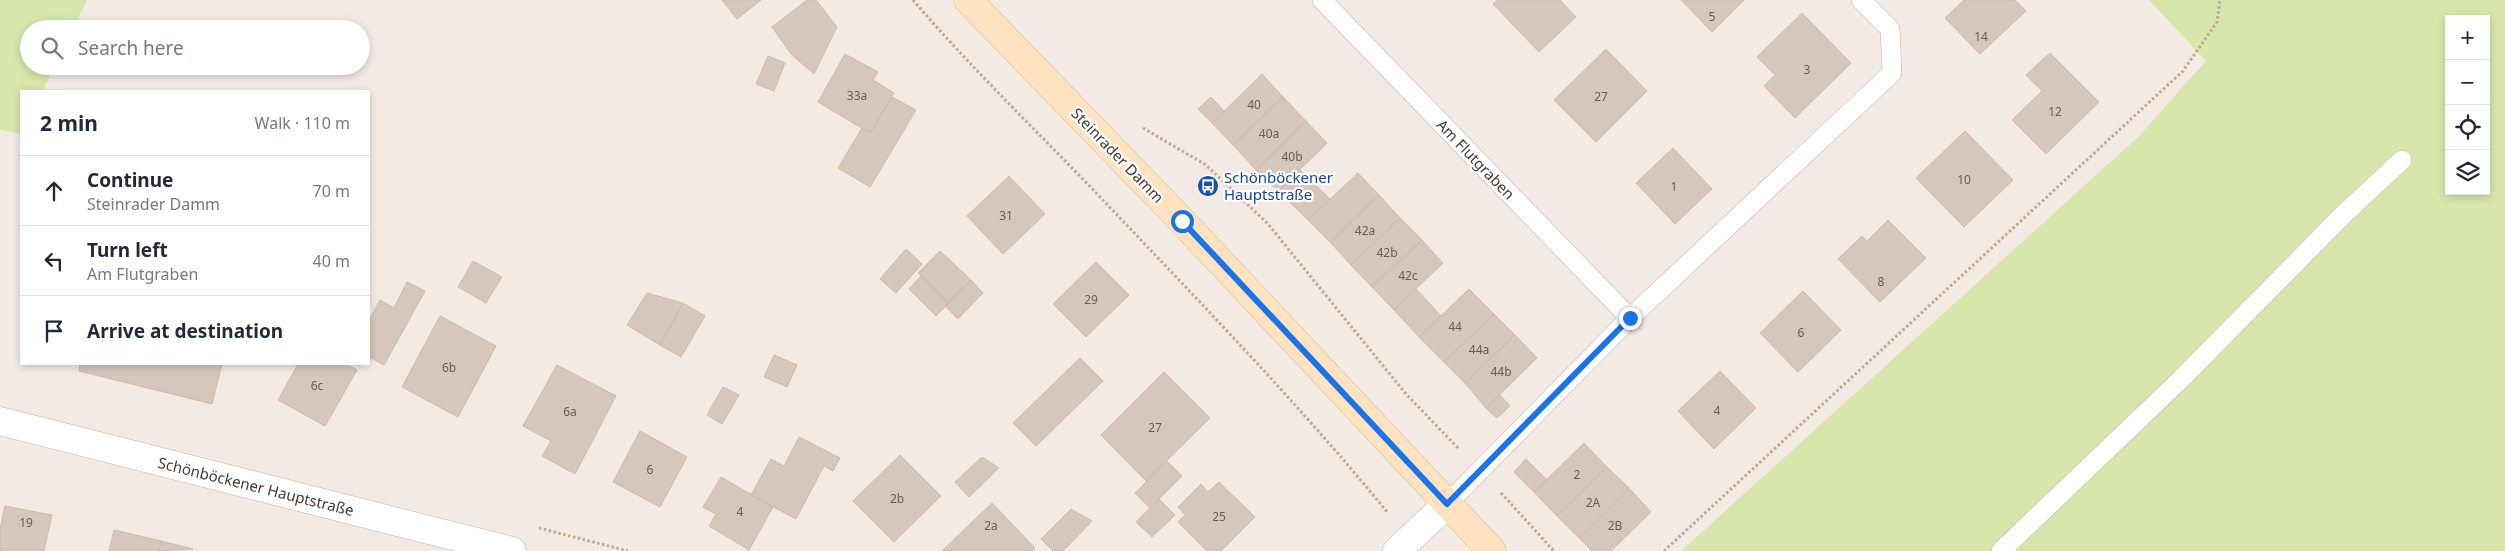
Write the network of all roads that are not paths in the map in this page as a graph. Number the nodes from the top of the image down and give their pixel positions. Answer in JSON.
{"nodes":[{"id":1,"x":968,"y":0,"type":"edge"},
{"id":2,"x":1322,"y":0,"type":"edge"},
{"id":3,"x":1861,"y":0,"type":"edge"},
{"id":4,"x":2402,"y":160,"type":"dead end"},
{"id":5,"x":1630,"y":318,"type":"junction"},
{"id":6,"x":0,"y":421,"type":"edge"},
{"id":7,"x":1447,"y":504,"type":"junction"},
{"id":8,"x":1403,"y":545,"type":"edge"},
{"id":9,"x":512,"y":551,"type":"edge"},
{"id":10,"x":1492,"y":551,"type":"edge"},
{"id":11,"x":2001,"y":551,"type":"edge"}],
"edges":[{"from":1,"to":7,"type":"main road","name":"Steinrader Damm"},
{"from":2,"to":5,"type":"lane","name":"Am Flutgraben"},
{"from":3,"to":5,"type":"lane"},
{"from":4,"to":11,"type":"lane"},
{"from":5,"to":7,"type":"lane"},
{"from":6,"to":9,"type":"street","name":"Schönböckener Hauptstraße"},
{"from":7,"to":8,"type":"street"},
{"from":7,"to":10,"type":"main road","name":"Steinrader Damm"}]}
